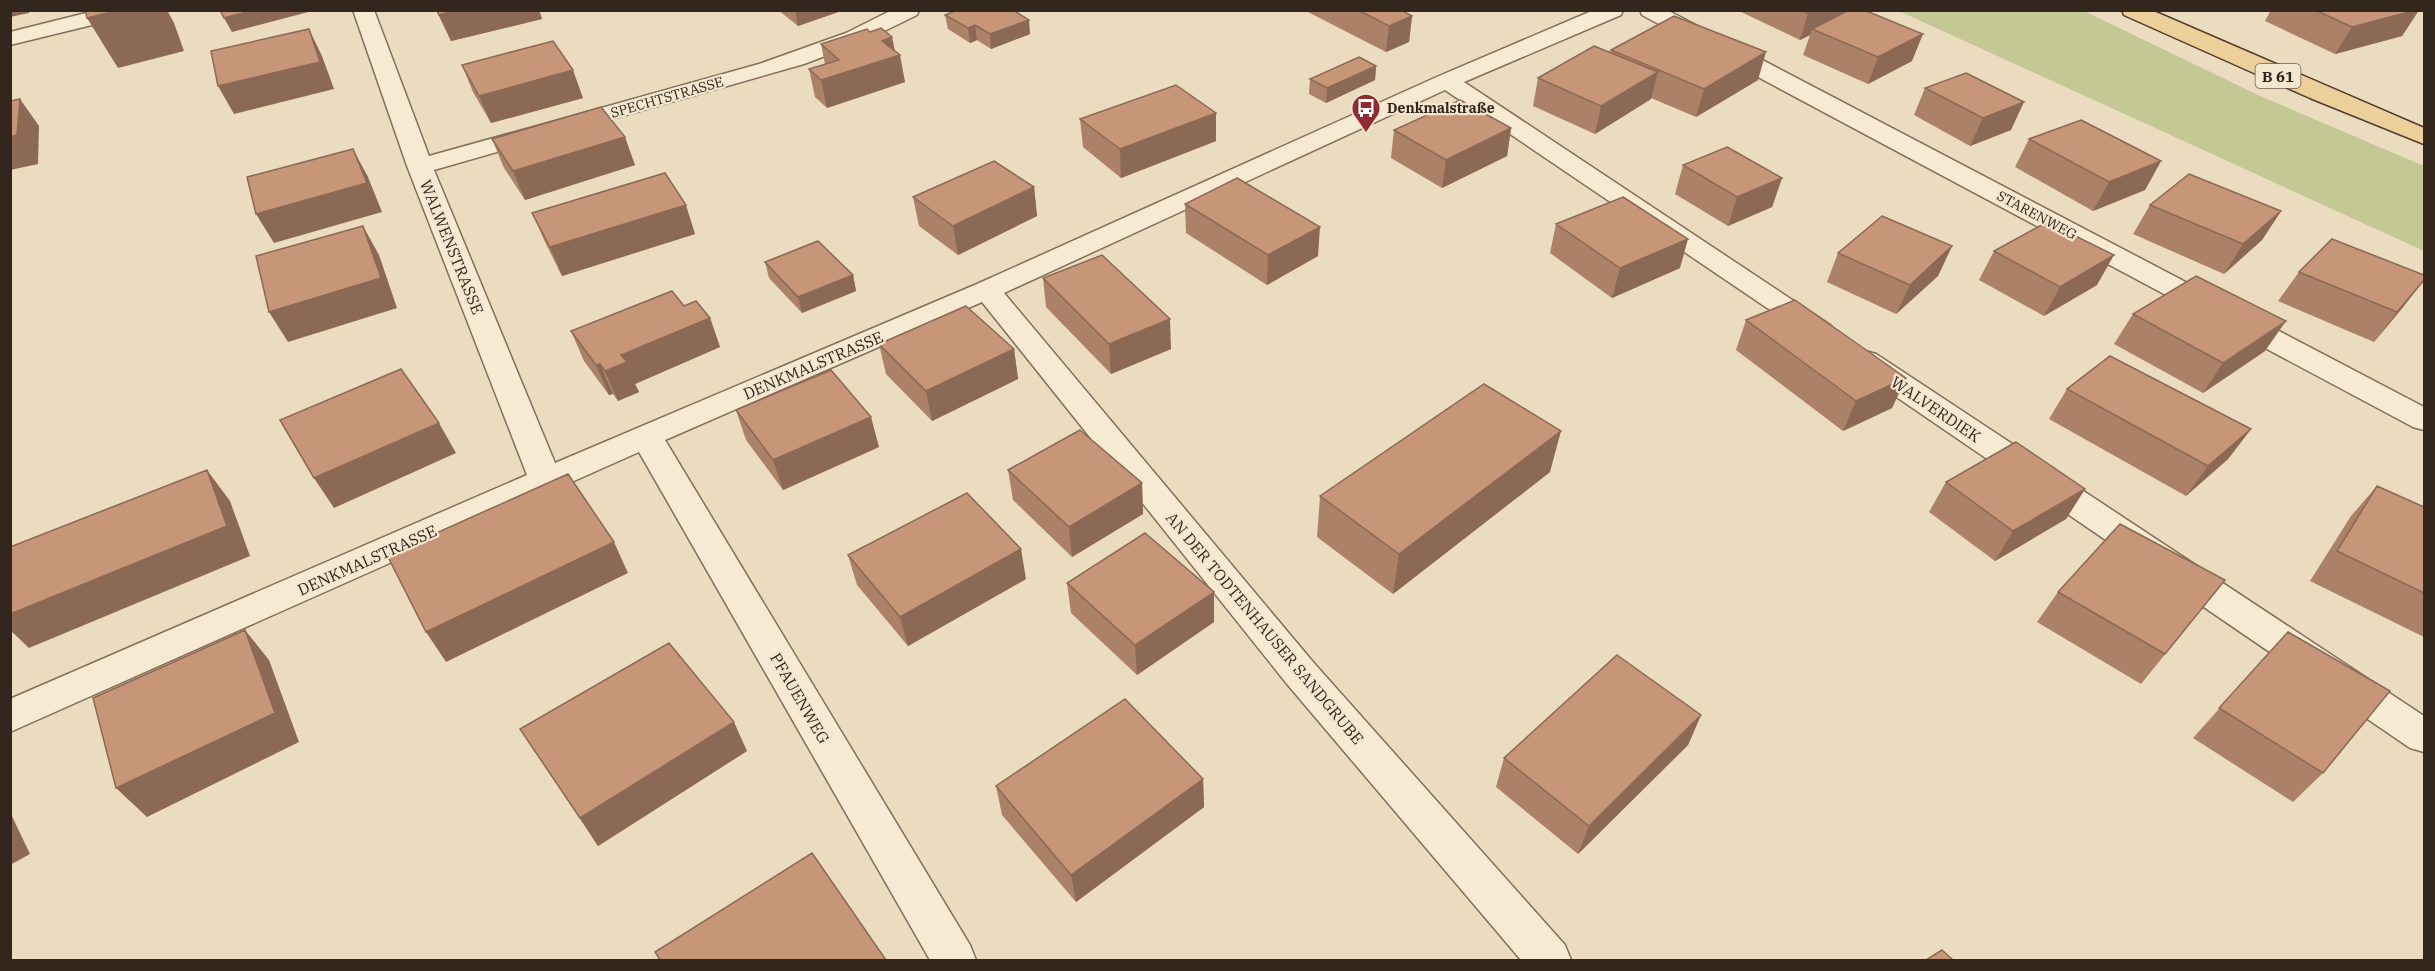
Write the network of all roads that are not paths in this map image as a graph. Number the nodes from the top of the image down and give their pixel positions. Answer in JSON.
{"nodes":[{"id":1,"x":125,"y":10,"type":"edge"},
{"id":2,"x":363,"y":10,"type":"edge"},
{"id":3,"x":909,"y":10,"type":"edge"},
{"id":4,"x":1650,"y":10,"type":"edge"},
{"id":5,"x":2132,"y":10,"type":"edge"},
{"id":6,"x":1590,"y":14,"type":"edge"},
{"id":7,"x":10,"y":39,"type":"edge"},
{"id":8,"x":1447,"y":81,"type":"junction"},
{"id":9,"x":2424,"y":137,"type":"edge"},
{"id":10,"x":420,"y":166,"type":"junction"},
{"id":11,"x":987,"y":290,"type":"junction"},
{"id":12,"x":2424,"y":420,"type":"edge"},
{"id":13,"x":646,"y":436,"type":"junction"},
{"id":14,"x":546,"y":481,"type":"junction"},
{"id":15,"x":10,"y":716,"type":"edge"},
{"id":16,"x":2424,"y":736,"type":"edge"},
{"id":17,"x":954,"y":960,"type":"edge"},
{"id":18,"x":1549,"y":960,"type":"edge"}],
"edges":[{"from":1,"to":7,"type":"street"},
{"from":2,"to":10,"type":"street","name":"WALWENSTRASSE"},
{"from":3,"to":10,"type":"street","name":"SPECHTSTRASSE"},
{"from":4,"to":12,"type":"street","name":"STARENWEG"},
{"from":5,"to":9,"type":"main road","number":"B 61"},
{"from":6,"to":8,"type":"street","name":"DENKMALSTRASSE"},
{"from":8,"to":11,"type":"street","name":"DENKMALSTRASSE"},
{"from":8,"to":16,"type":"street","name":"WALVERDIEK"},
{"from":10,"to":14,"type":"street","name":"WALWENSTRASSE"},
{"from":11,"to":13,"type":"street","name":"DENKMALSTRASSE"},
{"from":11,"to":18,"type":"street","name":"AN DER TODTENHAUSER SANDGRUBE"},
{"from":13,"to":14,"type":"street","name":"DENKMALSTRASSE"},
{"from":13,"to":17,"type":"street","name":"PFAUENWEG"},
{"from":14,"to":15,"type":"street","name":"DENKMALSTRASSE"}]}
